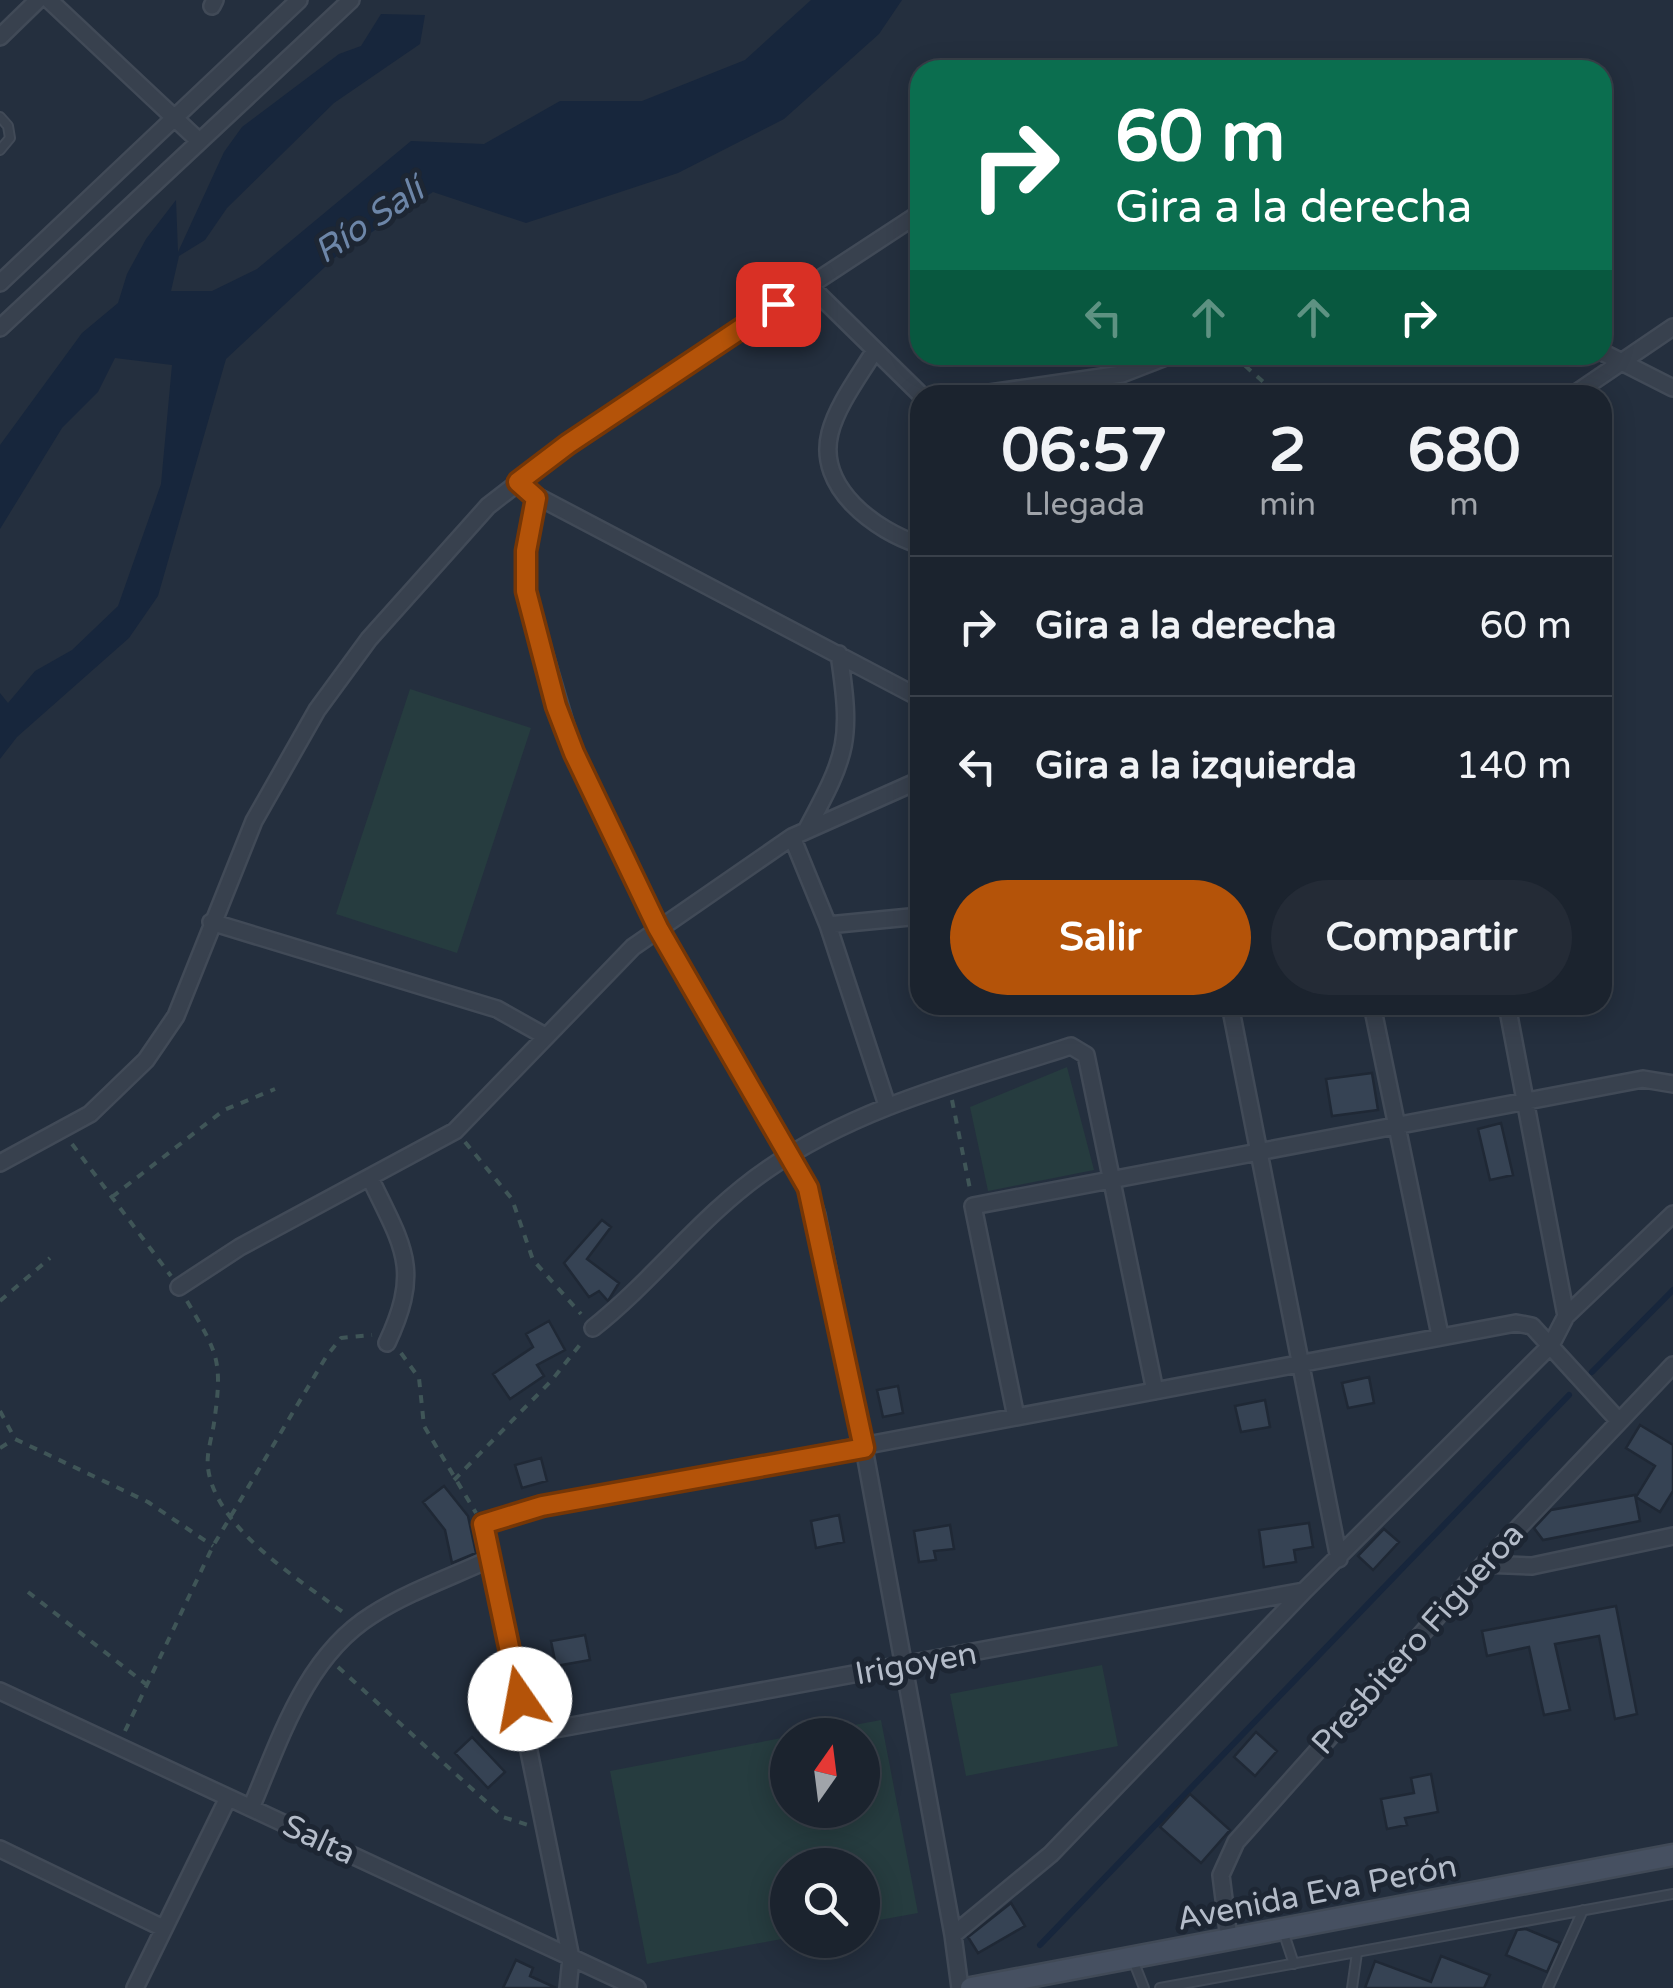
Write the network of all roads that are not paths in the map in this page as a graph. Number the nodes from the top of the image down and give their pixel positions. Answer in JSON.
{"nodes":[{"id":1,"x":38,"y":0,"type":"edge"},
{"id":2,"x":49,"y":0,"type":"edge"},
{"id":3,"x":300,"y":0,"type":"edge"},
{"id":4,"x":351,"y":0,"type":"edge"},
{"id":5,"x":0,"y":37,"type":"edge"},
{"id":6,"x":0,"y":118,"type":"edge"},
{"id":7,"x":175,"y":120,"type":"junction"},
{"id":8,"x":198,"y":140,"type":"junction"},
{"id":9,"x":0,"y":150,"type":"edge"},
{"id":10,"x":910,"y":218,"type":"edge"},
{"id":11,"x":0,"y":282,"type":"edge"},
{"id":12,"x":808,"y":284,"type":"junction"},
{"id":13,"x":1673,"y":327,"type":"edge"},
{"id":14,"x":0,"y":328,"type":"edge"},
{"id":15,"x":875,"y":350,"type":"junction"},
{"id":16,"x":1612,"y":357,"type":"edge"},
{"id":17,"x":1623,"y":362,"type":"junction"},
{"id":18,"x":1145,"y":365,"type":"edge"},
{"id":19,"x":911,"y":385,"type":"edge"},
{"id":20,"x":1046,"y":385,"type":"edge"},
{"id":21,"x":1588,"y":385,"type":"edge"},
{"id":22,"x":1673,"y":388,"type":"edge"},
{"id":23,"x":518,"y":482,"type":"junction"},
{"id":24,"x":536,"y":498,"type":"junction"},
{"id":25,"x":910,"y":541,"type":"edge"},
{"id":26,"x":839,"y":654,"type":"junction"},
{"id":27,"x":910,"y":693,"type":"edge"},
{"id":28,"x":910,"y":784,"type":"edge"},
{"id":29,"x":800,"y":833,"type":"junction"},
{"id":30,"x":910,"y":917,"type":"edge"},
{"id":31,"x":211,"y":922,"type":"junction"},
{"id":32,"x":828,"y":925,"type":"junction"},
{"id":33,"x":658,"y":928,"type":"junction"},
{"id":34,"x":1232,"y":1015,"type":"edge"},
{"id":35,"x":1374,"y":1015,"type":"edge"},
{"id":36,"x":1510,"y":1015,"type":"edge"},
{"id":37,"x":545,"y":1036,"type":"junction"},
{"id":38,"x":1673,"y":1084,"type":"edge"},
{"id":39,"x":1524,"y":1100,"type":"junction"},
{"id":40,"x":887,"y":1105,"type":"junction"},
{"id":41,"x":1397,"y":1122,"type":"junction"},
{"id":42,"x":1257,"y":1151,"type":"junction"},
{"id":43,"x":789,"y":1156,"type":"junction"},
{"id":44,"x":0,"y":1163,"type":"edge"},
{"id":45,"x":370,"y":1178,"type":"junction"},
{"id":46,"x":1112,"y":1179,"type":"junction"},
{"id":47,"x":1673,"y":1214,"type":"edge"},
{"id":48,"x":179,"y":1287,"type":"road end"},
{"id":49,"x":1566,"y":1316,"type":"junction"},
{"id":50,"x":593,"y":1328,"type":"road end"},
{"id":51,"x":1440,"y":1335,"type":"junction"},
{"id":52,"x":387,"y":1343,"type":"road end"},
{"id":53,"x":1551,"y":1345,"type":"junction"},
{"id":54,"x":1300,"y":1362,"type":"junction"},
{"id":55,"x":1673,"y":1366,"type":"edge"},
{"id":56,"x":1156,"y":1390,"type":"junction"},
{"id":57,"x":1016,"y":1416,"type":"junction"},
{"id":58,"x":1618,"y":1420,"type":"junction"},
{"id":59,"x":864,"y":1448,"type":"junction"},
{"id":60,"x":1673,"y":1536,"type":"edge"},
{"id":61,"x":490,"y":1559,"type":"junction"},
{"id":62,"x":1339,"y":1559,"type":"junction"},
{"id":63,"x":1484,"y":1564,"type":"junction"},
{"id":64,"x":1304,"y":1591,"type":"junction"},
{"id":65,"x":905,"y":1666,"type":"junction"},
{"id":66,"x":0,"y":1691,"type":"edge"},
{"id":67,"x":528,"y":1734,"type":"junction"},
{"id":68,"x":228,"y":1798,"type":"junction"},
{"id":69,"x":251,"y":1808,"type":"junction"},
{"id":70,"x":0,"y":1850,"type":"edge"},
{"id":71,"x":1673,"y":1855,"type":"edge"},
{"id":72,"x":1673,"y":1894,"type":"edge"},
{"id":73,"x":1583,"y":1910,"type":"junction"},
{"id":74,"x":163,"y":1928,"type":"junction"},
{"id":75,"x":1282,"y":1930,"type":"junction"},
{"id":76,"x":953,"y":1935,"type":"junction"},
{"id":77,"x":1229,"y":1940,"type":"junction"},
{"id":78,"x":1357,"y":1953,"type":"junction"},
{"id":79,"x":571,"y":1958,"type":"junction"},
{"id":80,"x":1132,"y":1959,"type":"junction"},
{"id":81,"x":1294,"y":1964,"type":"junction"},
{"id":82,"x":135,"y":1988,"type":"edge"},
{"id":83,"x":568,"y":1988,"type":"edge"},
{"id":84,"x":638,"y":1988,"type":"edge"},
{"id":85,"x":960,"y":1988,"type":"edge"},
{"id":86,"x":971,"y":1988,"type":"edge"},
{"id":87,"x":1144,"y":1988,"type":"edge"},
{"id":88,"x":1160,"y":1988,"type":"edge"},
{"id":89,"x":1352,"y":1988,"type":"edge"},
{"id":90,"x":1548,"y":1988,"type":"edge"}],
"edges":[{"from":1,"to":5,"type":"street"},
{"from":2,"to":7,"type":"street"},
{"from":3,"to":7,"type":"street"},
{"from":4,"to":8,"type":"street"},
{"from":6,"to":9,"type":"lane"},
{"from":7,"to":8,"type":"street"},
{"from":7,"to":11,"type":"street"},
{"from":8,"to":14,"type":"street"},
{"from":10,"to":12,"type":"street"},
{"from":12,"to":15,"type":"street"},
{"from":12,"to":23,"type":"street"},
{"from":13,"to":17,"type":"street"},
{"from":15,"to":19,"type":"street"},
{"from":15,"to":25,"type":"street"},
{"from":16,"to":17,"type":"street"},
{"from":17,"to":21,"type":"street"},
{"from":17,"to":22,"type":"street"},
{"from":18,"to":20,"type":"street"},
{"from":23,"to":24,"type":"street"},
{"from":23,"to":31,"type":"street"},
{"from":24,"to":26,"type":"street"},
{"from":24,"to":33,"type":"street"},
{"from":26,"to":27,"type":"street"},
{"from":26,"to":29,"type":"street"},
{"from":28,"to":29,"type":"street"},
{"from":29,"to":32,"type":"street"},
{"from":29,"to":33,"type":"street"},
{"from":30,"to":32,"type":"street"},
{"from":31,"to":37,"type":"street"},
{"from":31,"to":44,"type":"street"},
{"from":32,"to":40,"type":"street"},
{"from":33,"to":37,"type":"street"},
{"from":33,"to":43,"type":"street"},
{"from":34,"to":42,"type":"street"},
{"from":35,"to":41,"type":"street"},
{"from":36,"to":39,"type":"street"},
{"from":37,"to":45,"type":"street"},
{"from":38,"to":39,"type":"street"},
{"from":39,"to":41,"type":"street"},
{"from":39,"to":49,"type":"street"},
{"from":40,"to":43,"type":"street"},
{"from":40,"to":46,"type":"street"},
{"from":41,"to":42,"type":"street"},
{"from":41,"to":51,"type":"street"},
{"from":42,"to":46,"type":"street"},
{"from":42,"to":54,"type":"street"},
{"from":43,"to":50,"type":"street"},
{"from":43,"to":59,"type":"street"},
{"from":45,"to":48,"type":"street"},
{"from":45,"to":52,"type":"street"},
{"from":46,"to":56,"type":"street"},
{"from":46,"to":57,"type":"street"},
{"from":47,"to":49,"type":"street"},
{"from":49,"to":53,"type":"street"},
{"from":51,"to":53,"type":"street"},
{"from":51,"to":54,"type":"street"},
{"from":53,"to":58,"type":"street"},
{"from":53,"to":62,"type":"street"},
{"from":54,"to":56,"type":"street"},
{"from":54,"to":62,"type":"street"},
{"from":55,"to":58,"type":"street","name":"Presbitero Figueroa"},
{"from":56,"to":57,"type":"street"},
{"from":57,"to":59,"type":"street"},
{"from":58,"to":63,"type":"street","name":"Presbitero Figueroa"},
{"from":59,"to":61,"type":"street"},
{"from":59,"to":65,"type":"street"},
{"from":60,"to":63,"type":"street"},
{"from":61,"to":67,"type":"street"},
{"from":61,"to":69,"type":"street"},
{"from":62,"to":64,"type":"street"},
{"from":63,"to":77,"type":"street","name":"Presbitero Figueroa"},
{"from":64,"to":65,"type":"street","name":"Irigoyen"},
{"from":64,"to":76,"type":"street"},
{"from":65,"to":67,"type":"street","name":"Irigoyen"},
{"from":65,"to":76,"type":"street"},
{"from":66,"to":68,"type":"street","name":"Salta"},
{"from":67,"to":79,"type":"street"},
{"from":68,"to":69,"type":"street","name":"Salta"},
{"from":68,"to":74,"type":"street"},
{"from":69,"to":79,"type":"street","name":"Salta"},
{"from":70,"to":74,"type":"street"},
{"from":71,"to":75,"type":"main road","name":"Avenida Eva Perón"},
{"from":72,"to":73,"type":"lane"},
{"from":73,"to":78,"type":"lane"},
{"from":73,"to":90,"type":"lane"},
{"from":74,"to":82,"type":"street"},
{"from":75,"to":77,"type":"main road","name":"Avenida Eva Perón"},
{"from":75,"to":81,"type":"lane"},
{"from":76,"to":85,"type":"street"},
{"from":77,"to":80,"type":"main road","name":"Avenida Eva Perón"},
{"from":78,"to":81,"type":"lane"},
{"from":78,"to":89,"type":"lane"},
{"from":79,"to":83,"type":"street"},
{"from":79,"to":84,"type":"street","name":"Salta"},
{"from":80,"to":86,"type":"main road","name":"Avenida Eva Perón"},
{"from":80,"to":87,"type":"lane"},
{"from":81,"to":88,"type":"lane"}]}
